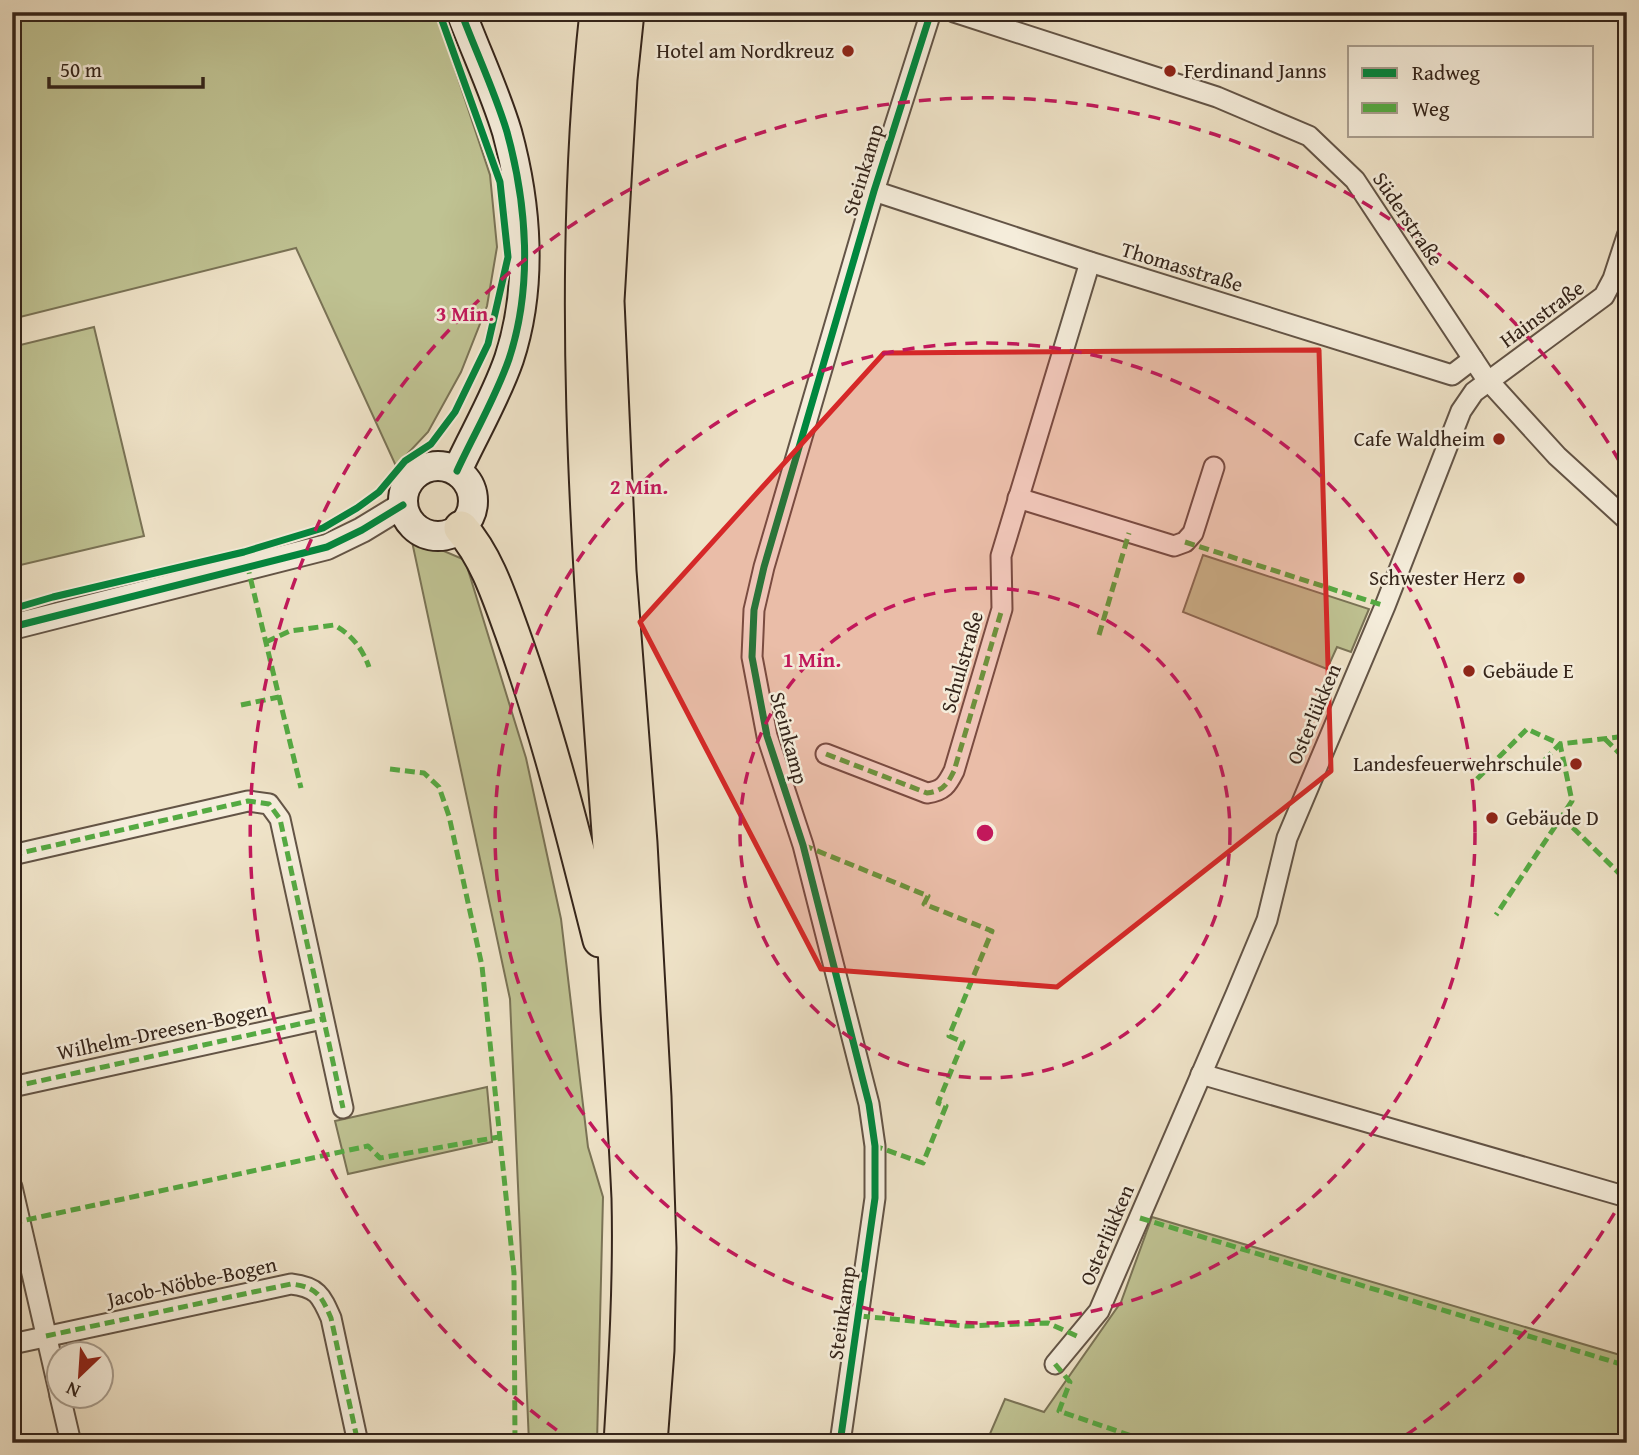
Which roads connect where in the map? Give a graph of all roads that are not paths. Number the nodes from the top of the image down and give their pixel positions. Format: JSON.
{"nodes":[{"id":1,"x":461,"y":12,"type":"edge"},
{"id":2,"x":597,"y":12,"type":"edge"},
{"id":3,"x":627,"y":12,"type":"edge"},
{"id":4,"x":930,"y":12,"type":"edge"},
{"id":5,"x":954,"y":12,"type":"edge"},
{"id":6,"x":874,"y":191,"type":"junction"},
{"id":7,"x":1627,"y":236,"type":"edge"},
{"id":8,"x":1090,"y":262,"type":"junction"},
{"id":9,"x":1473,"y":359,"type":"junction"},
{"id":10,"x":1488,"y":381,"type":"junction"},
{"id":11,"x":1214,"y":467,"type":"dead end"},
{"id":12,"x":457,"y":471,"type":"junction"},
{"id":13,"x":1018,"y":498,"type":"junction"},
{"id":14,"x":403,"y":505,"type":"junction"},
{"id":15,"x":1627,"y":520,"type":"edge"},
{"id":16,"x":461,"y":528,"type":"junction"},
{"id":17,"x":12,"y":627,"type":"edge"},
{"id":18,"x":826,"y":754,"type":"dead end"},
{"id":19,"x":12,"y":855,"type":"edge"},
{"id":20,"x":618,"y":1006,"type":"junction"},
{"id":21,"x":322,"y":1019,"type":"junction"},
{"id":22,"x":1201,"y":1074,"type":"junction"},
{"id":23,"x":12,"y":1087,"type":"edge"},
{"id":24,"x":342,"y":1108,"type":"dead end"},
{"id":25,"x":12,"y":1187,"type":"edge"},
{"id":26,"x":1627,"y":1198,"type":"edge"},
{"id":27,"x":46,"y":1336,"type":"junction"},
{"id":28,"x":47,"y":1340,"type":"edge"},
{"id":29,"x":12,"y":1344,"type":"edge"},
{"id":30,"x":1055,"y":1364,"type":"dead end"},
{"id":31,"x":63,"y":1410,"type":"edge"},
{"id":32,"x":71,"y":1443,"type":"edge"},
{"id":33,"x":358,"y":1443,"type":"edge"},
{"id":34,"x":621,"y":1443,"type":"edge"},
{"id":35,"x":650,"y":1443,"type":"edge"},
{"id":36,"x":840,"y":1443,"type":"edge"}],
"edges":[{"from":1,"to":12,"type":"main road"},
{"from":2,"to":20,"type":"highway"},
{"from":3,"to":35,"type":"highway"},
{"from":4,"to":6,"type":"street","name":"Steinkamp"},
{"from":5,"to":9,"type":"street","name":"Süderstraße"},
{"from":6,"to":8,"type":"street","name":"Thomasstraße"},
{"from":6,"to":36,"type":"street","name":"Steinkamp"},
{"from":7,"to":10,"type":"street","name":"Hainstraße"},
{"from":8,"to":9,"type":"street","name":"Thomasstraße"},
{"from":8,"to":13,"type":"street","name":"Schulstraße"},
{"from":9,"to":10,"type":"street","name":"Süderstraße"},
{"from":10,"to":15,"type":"street","name":"Süderstraße"},
{"from":10,"to":22,"type":"street","name":"Osterlükken"},
{"from":11,"to":13,"type":"street"},
{"from":12,"to":14,"type":"main road"},
{"from":12,"to":16,"type":"main road"},
{"from":13,"to":18,"type":"street","name":"Schulstraße"},
{"from":14,"to":16,"type":"main road"},
{"from":14,"to":17,"type":"street"},
{"from":16,"to":20,"type":"highway"},
{"from":19,"to":21,"type":"street"},
{"from":20,"to":34,"type":"highway"},
{"from":21,"to":23,"type":"street","name":"Wilhelm-Dreesen-Bogen"},
{"from":21,"to":24,"type":"street"},
{"from":22,"to":26,"type":"street"},
{"from":22,"to":30,"type":"street","name":"Osterlükken"},
{"from":25,"to":27,"type":"street"},
{"from":27,"to":28,"type":"street"},
{"from":27,"to":29,"type":"street","name":"Jacob-Nöbbe-Bogen"},
{"from":27,"to":33,"type":"street","name":"Jacob-Nöbbe-Bogen"},
{"from":31,"to":32,"type":"street"}]}
